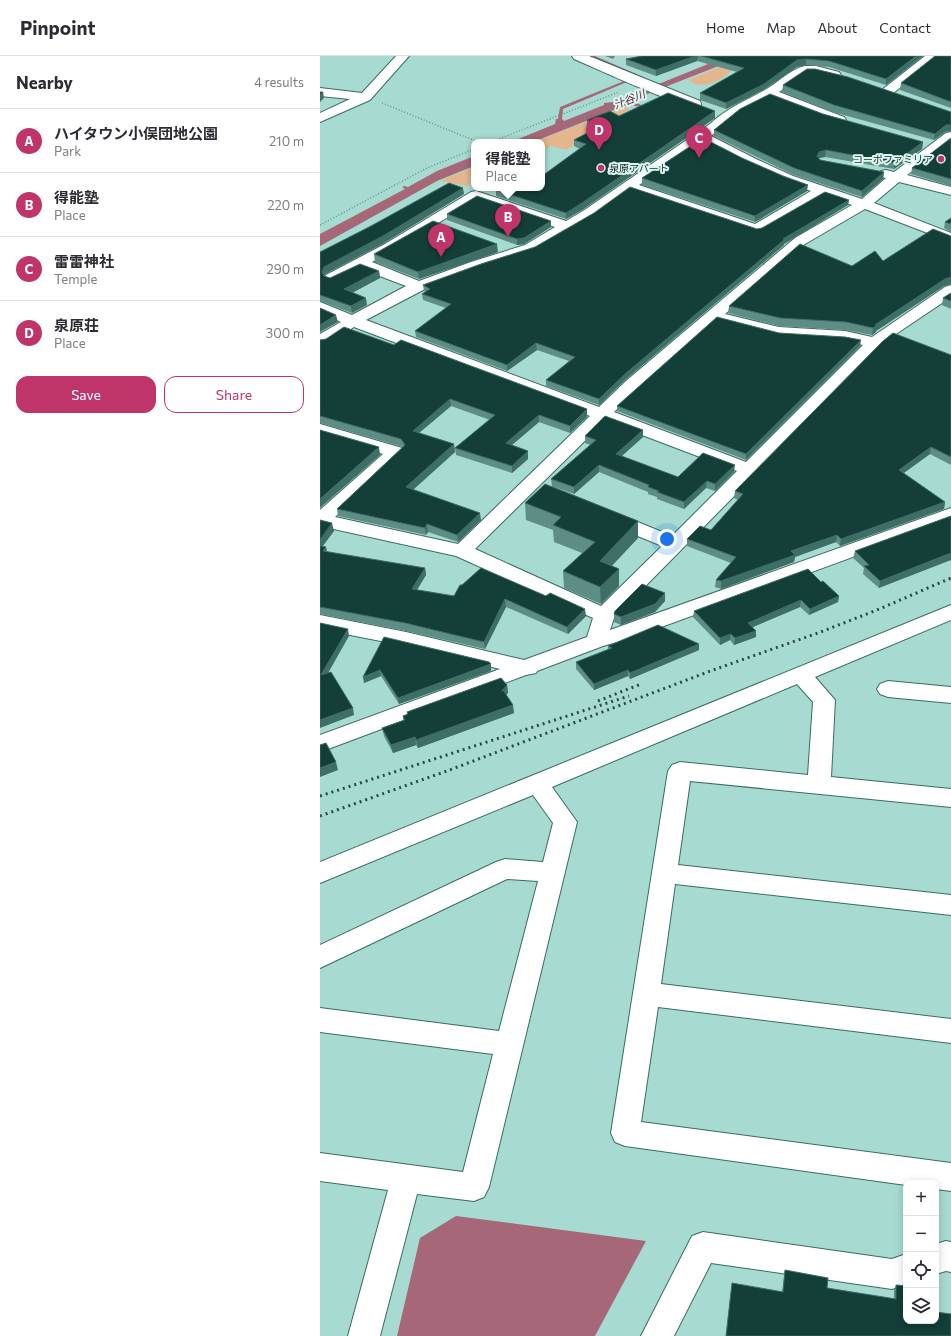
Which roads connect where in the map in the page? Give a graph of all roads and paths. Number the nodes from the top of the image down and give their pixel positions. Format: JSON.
{"nodes":[{"id":1,"x":403,"y":56,"type":"edge"},
{"id":2,"x":578,"y":56,"type":"edge"},
{"id":3,"x":933,"y":56,"type":"edge"},
{"id":4,"x":847,"y":79,"type":"edge"},
{"id":5,"x":645,"y":83,"type":"junction"},
{"id":6,"x":874,"y":87,"type":"edge"},
{"id":7,"x":320,"y":92,"type":"edge"},
{"id":8,"x":887,"y":92,"type":"junction"},
{"id":9,"x":769,"y":93,"type":"junction"},
{"id":10,"x":901,"y":96,"type":"edge"},
{"id":11,"x":365,"y":97,"type":"junction"},
{"id":12,"x":726,"y":115,"type":"junction"},
{"id":13,"x":320,"y":118,"type":"edge"},
{"id":14,"x":851,"y":123,"type":"edge"},
{"id":15,"x":702,"y":136,"type":"junction"},
{"id":16,"x":951,"y":136,"type":"edge"},
{"id":17,"x":471,"y":139,"type":"edge"},
{"id":18,"x":498,"y":139,"type":"edge"},
{"id":19,"x":919,"y":143,"type":"edge"},
{"id":20,"x":934,"y":147,"type":"junction"},
{"id":21,"x":471,"y":150,"type":"edge"},
{"id":22,"x":875,"y":172,"type":"edge"},
{"id":23,"x":897,"y":176,"type":"junction"},
{"id":24,"x":628,"y":186,"type":"junction"},
{"id":25,"x":824,"y":190,"type":"junction"},
{"id":26,"x":951,"y":192,"type":"edge"},
{"id":27,"x":864,"y":204,"type":"junction"},
{"id":28,"x":320,"y":225,"type":"edge"},
{"id":29,"x":566,"y":226,"type":"junction"},
{"id":30,"x":951,"y":238,"type":"edge"},
{"id":31,"x":495,"y":245,"type":"edge"},
{"id":32,"x":516,"y":252,"type":"junction"},
{"id":33,"x":360,"y":263,"type":"junction"},
{"id":34,"x":332,"y":278,"type":"edge"},
{"id":35,"x":420,"y":286,"type":"junction"},
{"id":36,"x":951,"y":290,"type":"edge"},
{"id":37,"x":320,"y":307,"type":"edge"},
{"id":38,"x":714,"y":316,"type":"junction"},
{"id":39,"x":353,"y":321,"type":"junction"},
{"id":40,"x":890,"y":330,"type":"junction"},
{"id":41,"x":910,"y":340,"type":"edge"},
{"id":42,"x":320,"y":342,"type":"edge"},
{"id":43,"x":875,"y":343,"type":"junction"},
{"id":44,"x":602,"y":415,"type":"junction"},
{"id":45,"x":320,"y":429,"type":"edge"},
{"id":46,"x":750,"y":469,"type":"junction"},
{"id":47,"x":529,"y":485,"type":"junction"},
{"id":48,"x":551,"y":494,"type":"edge"},
{"id":49,"x":595,"y":511,"type":"edge"},
{"id":50,"x":951,"y":514,"type":"edge"},
{"id":51,"x":320,"y":520,"type":"edge"},
{"id":52,"x":675,"y":544,"type":"junction"},
{"id":53,"x":462,"y":551,"type":"junction"},
{"id":54,"x":604,"y":615,"type":"junction"},
{"id":55,"x":947,"y":619,"type":"edge"},
{"id":56,"x":320,"y":622,"type":"edge"},
{"id":57,"x":596,"y":641,"type":"junction"},
{"id":58,"x":528,"y":668,"type":"junction"},
{"id":59,"x":800,"y":674,"type":"junction"},
{"id":60,"x":888,"y":689,"type":"dead end"},
{"id":61,"x":951,"y":695,"type":"edge"},
{"id":62,"x":320,"y":744,"type":"edge"},
{"id":63,"x":537,"y":783,"type":"junction"},
{"id":64,"x":819,"y":785,"type":"junction"},
{"id":65,"x":951,"y":798,"type":"edge"},
{"id":66,"x":552,"y":872,"type":"junction"},
{"id":67,"x":320,"y":873,"type":"edge"},
{"id":68,"x":665,"y":873,"type":"junction"},
{"id":69,"x":951,"y":905,"type":"edge"},
{"id":70,"x":320,"y":957,"type":"edge"},
{"id":71,"x":646,"y":994,"type":"junction"},
{"id":72,"x":320,"y":1020,"type":"edge"},
{"id":73,"x":951,"y":1031,"type":"edge"},
{"id":74,"x":510,"y":1044,"type":"junction"},
{"id":75,"x":320,"y":1167,"type":"edge"},
{"id":76,"x":951,"y":1177,"type":"edge"},
{"id":77,"x":406,"y":1179,"type":"junction"},
{"id":78,"x":951,"y":1257,"type":"edge"},
{"id":79,"x":939,"y":1259,"type":"edge"},
{"id":80,"x":903,"y":1270,"type":"edge"},
{"id":81,"x":364,"y":1336,"type":"edge"},
{"id":82,"x":657,"y":1336,"type":"edge"}],
"edges":[{"from":1,"to":11,"type":"street"},
{"from":2,"to":5,"type":"street"},
{"from":3,"to":8,"type":"street"},
{"from":4,"to":9,"type":"street"},
{"from":5,"to":12,"type":"street"},
{"from":5,"to":18,"type":"path"},
{"from":6,"to":8,"type":"street"},
{"from":7,"to":11,"type":"street"},
{"from":8,"to":10,"type":"street"},
{"from":9,"to":12,"type":"street"},
{"from":9,"to":14,"type":"street"},
{"from":11,"to":13,"type":"street"},
{"from":11,"to":17,"type":"path"},
{"from":12,"to":15,"type":"street"},
{"from":15,"to":24,"type":"street"},
{"from":15,"to":25,"type":"street"},
{"from":16,"to":20,"type":"street"},
{"from":19,"to":20,"type":"street"},
{"from":20,"to":23,"type":"street"},
{"from":21,"to":28,"type":"path"},
{"from":22,"to":23,"type":"street"},
{"from":23,"to":26,"type":"street"},
{"from":23,"to":27,"type":"street"},
{"from":24,"to":25,"type":"street"},
{"from":24,"to":29,"type":"street"},
{"from":25,"to":27,"type":"street"},
{"from":27,"to":30,"type":"street"},
{"from":27,"to":38,"type":"street"},
{"from":29,"to":32,"type":"street"},
{"from":29,"to":33,"type":"street"},
{"from":31,"to":32,"type":"street"},
{"from":32,"to":35,"type":"street"},
{"from":33,"to":34,"type":"street"},
{"from":33,"to":35,"type":"street"},
{"from":35,"to":39,"type":"street"},
{"from":36,"to":40,"type":"street"},
{"from":37,"to":39,"type":"street"},
{"from":38,"to":43,"type":"street"},
{"from":38,"to":44,"type":"street"},
{"from":39,"to":42,"type":"street"},
{"from":39,"to":44,"type":"street"},
{"from":40,"to":41,"type":"street"},
{"from":40,"to":43,"type":"street"},
{"from":43,"to":46,"type":"street"},
{"from":44,"to":46,"type":"street"},
{"from":44,"to":47,"type":"street"},
{"from":45,"to":51,"type":"street"},
{"from":46,"to":52,"type":"street"},
{"from":47,"to":48,"type":"street"},
{"from":47,"to":53,"type":"street"},
{"from":49,"to":52,"type":"street"},
{"from":50,"to":57,"type":"street"},
{"from":51,"to":53,"type":"street"},
{"from":52,"to":54,"type":"street"},
{"from":53,"to":54,"type":"street"},
{"from":54,"to":57,"type":"street"},
{"from":55,"to":59,"type":"street"},
{"from":56,"to":58,"type":"street"},
{"from":57,"to":58,"type":"street"},
{"from":58,"to":62,"type":"street"},
{"from":59,"to":63,"type":"street"},
{"from":59,"to":64,"type":"street"},
{"from":60,"to":61,"type":"street"},
{"from":63,"to":66,"type":"street"},
{"from":63,"to":67,"type":"street"},
{"from":64,"to":65,"type":"street"},
{"from":64,"to":68,"type":"street"},
{"from":66,"to":70,"type":"street"},
{"from":66,"to":74,"type":"street"},
{"from":68,"to":69,"type":"street"},
{"from":68,"to":71,"type":"street"},
{"from":71,"to":73,"type":"street"},
{"from":71,"to":76,"type":"street"},
{"from":72,"to":74,"type":"street"},
{"from":74,"to":77,"type":"street"},
{"from":75,"to":77,"type":"street"},
{"from":77,"to":81,"type":"street"},
{"from":78,"to":79,"type":"street"},
{"from":80,"to":82,"type":"street"}]}
